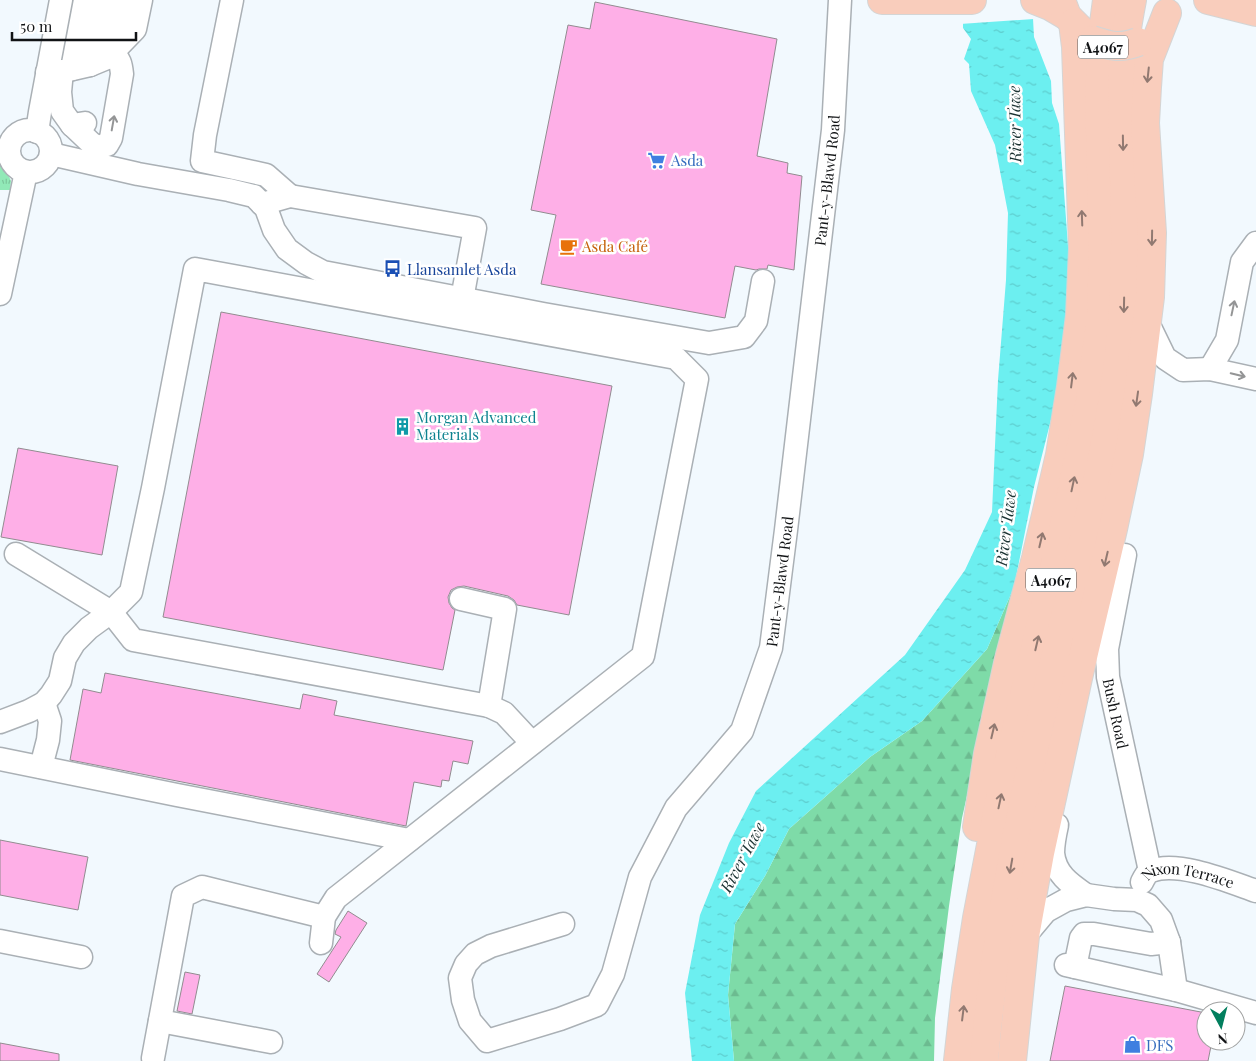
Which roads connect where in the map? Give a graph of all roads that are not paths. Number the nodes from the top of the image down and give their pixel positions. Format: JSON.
{"nodes":[{"id":1,"x":61,"y":0,"type":"edge"},
{"id":2,"x":85,"y":0,"type":"edge"},
{"id":3,"x":104,"y":0,"type":"edge"},
{"id":4,"x":122,"y":0,"type":"edge"},
{"id":5,"x":141,"y":0,"type":"edge"},
{"id":6,"x":232,"y":0,"type":"edge"},
{"id":7,"x":840,"y":0,"type":"edge"},
{"id":8,"x":882,"y":0,"type":"edge"},
{"id":9,"x":955,"y":0,"type":"edge"},
{"id":10,"x":972,"y":0,"type":"edge"},
{"id":11,"x":1035,"y":0,"type":"edge"},
{"id":12,"x":1107,"y":0,"type":"edge"},
{"id":13,"x":1132,"y":0,"type":"edge"},
{"id":14,"x":1208,"y":0,"type":"edge"},
{"id":15,"x":1170,"y":6,"type":"edge"},
{"id":16,"x":1256,"y":12,"type":"edge"},
{"id":17,"x":1073,"y":20,"type":"edge"},
{"id":18,"x":112,"y":53,"type":"junction"},
{"id":19,"x":74,"y":69,"type":"junction"},
{"id":20,"x":37,"y":132,"type":"junction"},
{"id":21,"x":5,"y":145,"type":"edge"},
{"id":22,"x":51,"y":154,"type":"junction"},
{"id":23,"x":26,"y":172,"type":"junction"},
{"id":24,"x":290,"y":196,"type":"junction"},
{"id":25,"x":262,"y":204,"type":"junction"},
{"id":26,"x":1256,"y":243,"type":"edge"},
{"id":27,"x":1256,"y":260,"type":"edge"},
{"id":28,"x":763,"y":281,"type":"dead end"},
{"id":29,"x":1239,"y":281,"type":"junction"},
{"id":30,"x":1,"y":286,"type":"edge"},
{"id":31,"x":462,"y":299,"type":"junction"},
{"id":32,"x":1148,"y":321,"type":"junction"},
{"id":33,"x":1210,"y":369,"type":"junction"},
{"id":34,"x":1256,"y":380,"type":"edge"},
{"id":35,"x":16,"y":554,"type":"dead end"},
{"id":36,"x":1125,"y":555,"type":"dead end"},
{"id":37,"x":461,"y":599,"type":"dead end"},
{"id":38,"x":111,"y":612,"type":"junction"},
{"id":39,"x":44,"y":703,"type":"junction"},
{"id":40,"x":489,"y":706,"type":"junction"},
{"id":41,"x":1070,"y":719,"type":"junction"},
{"id":42,"x":0,"y":722,"type":"edge"},
{"id":43,"x":532,"y":743,"type":"junction"},
{"id":44,"x":0,"y":758,"type":"edge"},
{"id":45,"x":41,"y":767,"type":"junction"},
{"id":46,"x":409,"y":840,"type":"junction"},
{"id":47,"x":1150,"y":871,"type":"junction"},
{"id":48,"x":1256,"y":891,"type":"edge"},
{"id":49,"x":1086,"y":895,"type":"junction"},
{"id":50,"x":1137,"y":900,"type":"junction"},
{"id":51,"x":324,"y":916,"type":"junction"},
{"id":52,"x":977,"y":918,"type":"junction"},
{"id":53,"x":563,"y":924,"type":"dead end"},
{"id":54,"x":1025,"y":936,"type":"junction"},
{"id":55,"x":0,"y":941,"type":"edge"},
{"id":56,"x":1169,"y":942,"type":"junction"},
{"id":57,"x":321,"y":943,"type":"dead end"},
{"id":58,"x":81,"y":957,"type":"dead end"},
{"id":59,"x":1176,"y":990,"type":"junction"},
{"id":60,"x":1256,"y":1013,"type":"edge"},
{"id":61,"x":160,"y":1021,"type":"junction"},
{"id":62,"x":271,"y":1042,"type":"dead end"},
{"id":63,"x":152,"y":1058,"type":"dead end"},
{"id":64,"x":958,"y":1061,"type":"edge"},
{"id":65,"x":986,"y":1061,"type":"edge"},
{"id":66,"x":1012,"y":1061,"type":"edge"}],
"edges":[{"from":1,"to":19,"type":"street"},
{"from":2,"to":19,"type":"street"},
{"from":3,"to":19,"type":"street"},
{"from":4,"to":18,"type":"street"},
{"from":5,"to":18,"type":"street"},
{"from":6,"to":24,"type":"street"},
{"from":7,"to":53,"type":"street","name":"Pant-y-Blawd Road"},
{"from":8,"to":9,"type":"main road"},
{"from":9,"to":10,"type":"main road"},
{"from":11,"to":17,"type":"main road"},
{"from":52,"to":12,"type":"main road","number":"A4067","one_way":true},
{"from":13,"to":65,"type":"main road","number":"A4067","one_way":true},
{"from":14,"to":16,"type":"main road"},
{"from":15,"to":17,"type":"main road","bridge":true},
{"from":15,"to":32,"type":"main road","one_way":true},
{"from":52,"to":17,"type":"main road","one_way":true},
{"from":18,"to":19,"type":"street"},
{"from":19,"to":18,"type":"street","one_way":true},
{"from":19,"to":20,"type":"street"},
{"from":20,"to":21,"type":"street"},
{"from":20,"to":22,"type":"street"},
{"from":21,"to":23,"type":"street"},
{"from":22,"to":23,"type":"street"},
{"from":22,"to":25,"type":"street"},
{"from":23,"to":30,"type":"street"},
{"from":24,"to":25,"type":"street"},
{"from":24,"to":31,"type":"street"},
{"from":25,"to":31,"type":"street"},
{"from":26,"to":29,"type":"street"},
{"from":27,"to":29,"type":"street"},
{"from":28,"to":31,"type":"street"},
{"from":33,"to":29,"type":"street","one_way":true},
{"from":32,"to":33,"type":"street"},
{"from":32,"to":41,"type":"main road","one_way":true},
{"from":33,"to":34,"type":"street","one_way":true},
{"from":35,"to":38,"type":"street"},
{"from":36,"to":47,"type":"street","name":"Bush Road"},
{"from":37,"to":40,"type":"street"},
{"from":38,"to":39,"type":"street"},
{"from":38,"to":40,"type":"street"},
{"from":38,"to":43,"type":"street"},
{"from":39,"to":42,"type":"street"},
{"from":39,"to":45,"type":"street"},
{"from":40,"to":43,"type":"street"},
{"from":41,"to":49,"type":"street"},
{"from":41,"to":54,"type":"main road"},
{"from":43,"to":46,"type":"street"},
{"from":44,"to":45,"type":"street"},
{"from":45,"to":46,"type":"street"},
{"from":46,"to":51,"type":"street"},
{"from":47,"to":48,"type":"street","name":"Nixon Terrace"},
{"from":47,"to":50,"type":"street","name":"Nixon Terrace"},
{"from":49,"to":50,"type":"street"},
{"from":49,"to":54,"type":"street"},
{"from":50,"to":56,"type":"street"},
{"from":51,"to":57,"type":"street"},
{"from":51,"to":61,"type":"street"},
{"from":64,"to":52,"type":"main road","number":"A4067","one_way":true},
{"from":54,"to":66,"type":"main road"},
{"from":55,"to":58,"type":"street"},
{"from":56,"to":59,"type":"street"},
{"from":56,"to":59,"type":"street"},
{"from":59,"to":60,"type":"street"},
{"from":61,"to":62,"type":"street"},
{"from":61,"to":63,"type":"street"}]}
